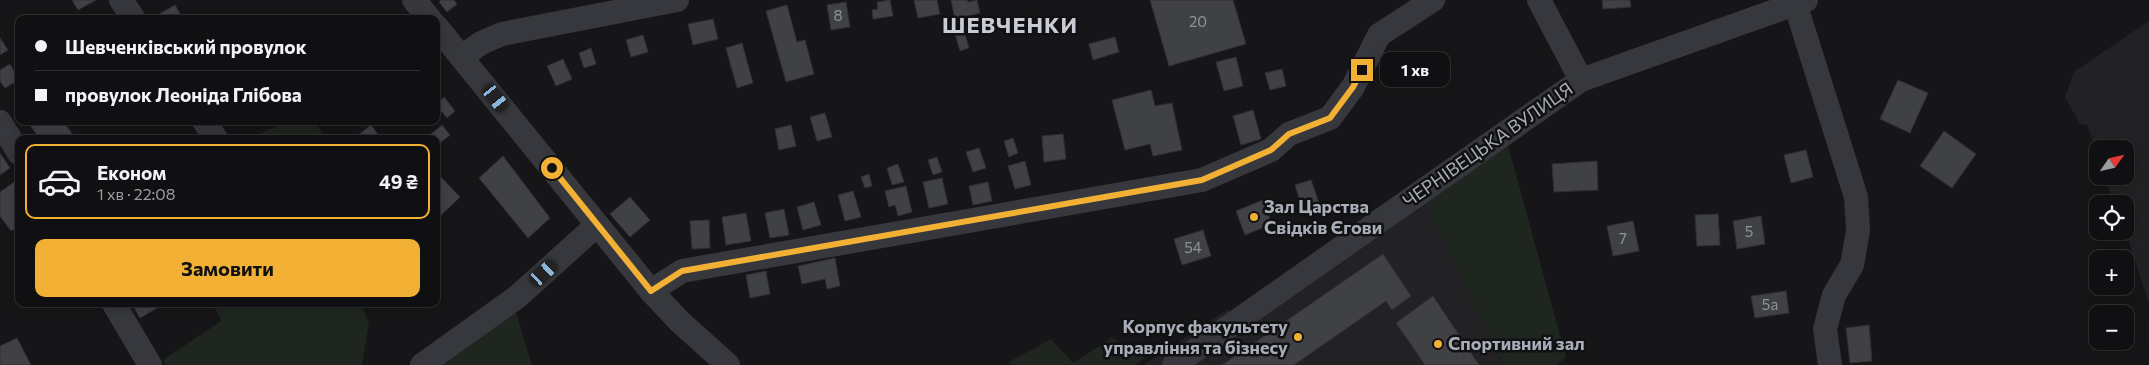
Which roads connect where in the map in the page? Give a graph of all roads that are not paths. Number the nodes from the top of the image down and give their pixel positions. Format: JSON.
{"nodes":[{"id":1,"x":121,"y":0,"type":"edge"},
{"id":2,"x":414,"y":0,"type":"edge"},
{"id":3,"x":1433,"y":0,"type":"edge"},
{"id":4,"x":1539,"y":0,"type":"edge"},
{"id":5,"x":670,"y":1,"type":"edge"},
{"id":6,"x":1799,"y":2,"type":"edge"},
{"id":7,"x":131,"y":15,"type":"edge"},
{"id":8,"x":427,"y":15,"type":"edge"},
{"id":9,"x":440,"y":30,"type":"edge"},
{"id":10,"x":463,"y":56,"type":"junction"},
{"id":11,"x":1581,"y":80,"type":"junction"},
{"id":12,"x":0,"y":122,"type":"edge"},
{"id":13,"x":15,"y":146,"type":"edge"},
{"id":14,"x":597,"y":225,"type":"junction"},
{"id":15,"x":651,"y":291,"type":"junction"},
{"id":16,"x":116,"y":307,"type":"edge"},
{"id":17,"x":150,"y":365,"type":"edge"},
{"id":18,"x":422,"y":365,"type":"edge"},
{"id":19,"x":728,"y":365,"type":"edge"},
{"id":20,"x":1174,"y":365,"type":"edge"},
{"id":21,"x":1830,"y":365,"type":"edge"}],
"edges":[{"from":1,"to":7,"type":"street"},
{"from":2,"to":8,"type":"street"},
{"from":3,"to":15,"type":"street"},
{"from":4,"to":11,"type":"street","name":"ЧЕРНІВЕЦЬКА ВУЛИЦЯ"},
{"from":5,"to":10,"type":"street"},
{"from":6,"to":11,"type":"street"},
{"from":6,"to":21,"type":"street"},
{"from":9,"to":10,"type":"street"},
{"from":10,"to":14,"type":"street"},
{"from":11,"to":20,"type":"street","name":"ЧЕРНІВЕЦЬКА ВУЛИЦЯ"},
{"from":12,"to":13,"type":"street"},
{"from":14,"to":15,"type":"street"},
{"from":14,"to":18,"type":"street"},
{"from":15,"to":19,"type":"street"},
{"from":16,"to":17,"type":"street"}]}
